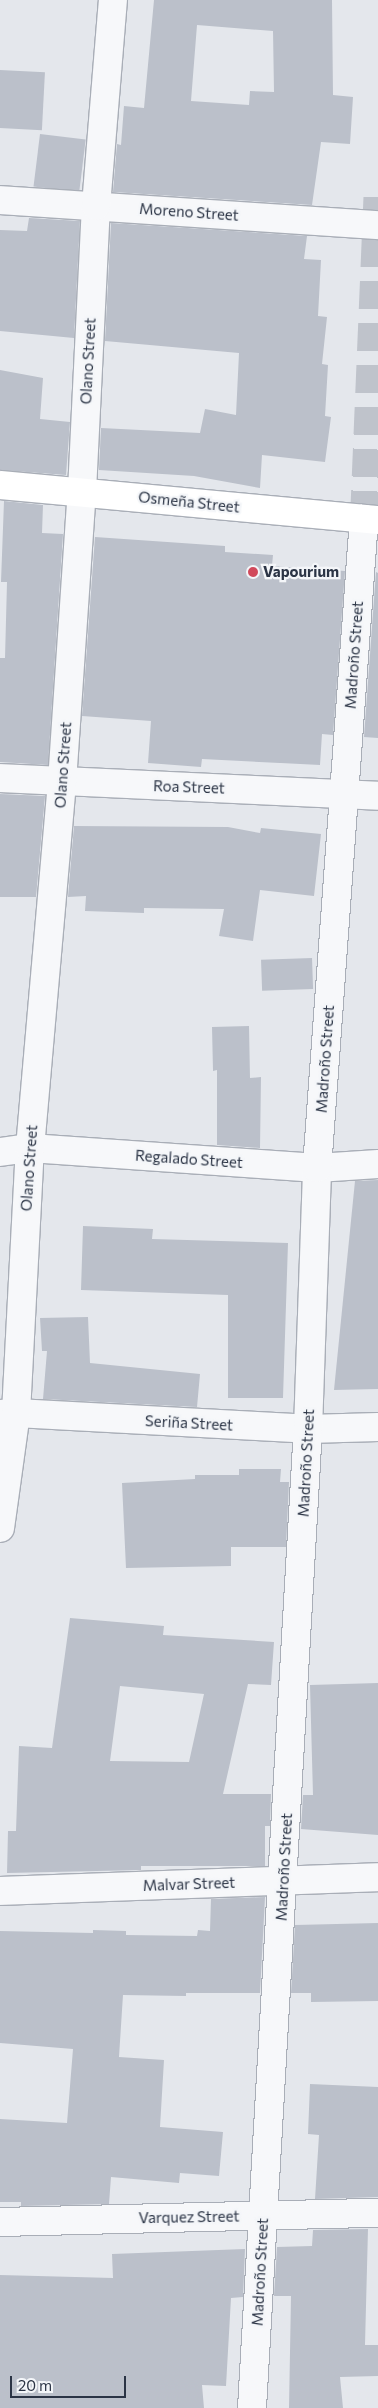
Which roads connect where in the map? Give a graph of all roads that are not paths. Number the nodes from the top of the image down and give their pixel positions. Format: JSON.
{"nodes":[{"id":1,"x":113,"y":0,"type":"edge"},
{"id":2,"x":0,"y":200,"type":"edge"},
{"id":3,"x":96,"y":206,"type":"junction"},
{"id":4,"x":378,"y":225,"type":"edge"},
{"id":5,"x":0,"y":485,"type":"edge"},
{"id":6,"x":82,"y":491,"type":"junction"},
{"id":7,"x":371,"y":519,"type":"edge"},
{"id":8,"x":0,"y":778,"type":"edge"},
{"id":9,"x":62,"y":782,"type":"junction"},
{"id":10,"x":344,"y":794,"type":"junction"},
{"id":11,"x":378,"y":796,"type":"edge"},
{"id":12,"x":30,"y":1148,"type":"junction"},
{"id":13,"x":0,"y":1152,"type":"edge"},
{"id":14,"x":378,"y":1164,"type":"edge"},
{"id":15,"x":317,"y":1168,"type":"junction"},
{"id":16,"x":8,"y":1413,"type":"edge"},
{"id":17,"x":378,"y":1427,"type":"edge"},
{"id":18,"x":308,"y":1429,"type":"junction"},
{"id":19,"x":0,"y":1528,"type":"edge"},
{"id":20,"x":378,"y":1877,"type":"edge"},
{"id":21,"x":283,"y":1881,"type":"junction"},
{"id":22,"x":0,"y":1891,"type":"edge"},
{"id":23,"x":378,"y":2213,"type":"edge"},
{"id":24,"x":263,"y":2216,"type":"junction"},
{"id":25,"x":0,"y":2222,"type":"edge"},
{"id":26,"x":252,"y":2408,"type":"edge"}],
"edges":[{"from":1,"to":3,"type":"street","name":"Olano Street"},
{"from":2,"to":3,"type":"street","name":"Moreno Street"},
{"from":3,"to":4,"type":"street","name":"Moreno Street"},
{"from":3,"to":6,"type":"street","name":"Olano Street"},
{"from":5,"to":6,"type":"main road","name":"Osmeña Street"},
{"from":6,"to":7,"type":"main road","name":"Osmeña Street"},
{"from":6,"to":9,"type":"street","name":"Olano Street"},
{"from":7,"to":10,"type":"street","name":"Madroño Street"},
{"from":8,"to":9,"type":"street","name":"Roa Street"},
{"from":9,"to":10,"type":"street","name":"Roa Street"},
{"from":9,"to":12,"type":"street","name":"Olano Street"},
{"from":10,"to":11,"type":"street","name":"Roa Street"},
{"from":10,"to":15,"type":"street","name":"Madroño Street"},
{"from":12,"to":13,"type":"street","name":"Regalado Street"},
{"from":12,"to":15,"type":"street","name":"Regalado Street"},
{"from":12,"to":16,"type":"street","name":"Olano Street"},
{"from":14,"to":15,"type":"street","name":"Regalado Street"},
{"from":15,"to":18,"type":"street","name":"Madroño Street"},
{"from":16,"to":18,"type":"street","name":"Seriña Street"},
{"from":16,"to":19,"type":"street","name":"Olano Street"},
{"from":17,"to":18,"type":"street","name":"Seriña Street"},
{"from":18,"to":21,"type":"street","name":"Madroño Street"},
{"from":20,"to":21,"type":"street","name":"Malvar Street"},
{"from":21,"to":22,"type":"street","name":"Malvar Street"},
{"from":21,"to":24,"type":"street","name":"Madroño Street"},
{"from":23,"to":24,"type":"street","name":"Varquez Street"},
{"from":24,"to":25,"type":"street","name":"Varquez Street"},
{"from":24,"to":26,"type":"street","name":"Madroño Street"}]}
